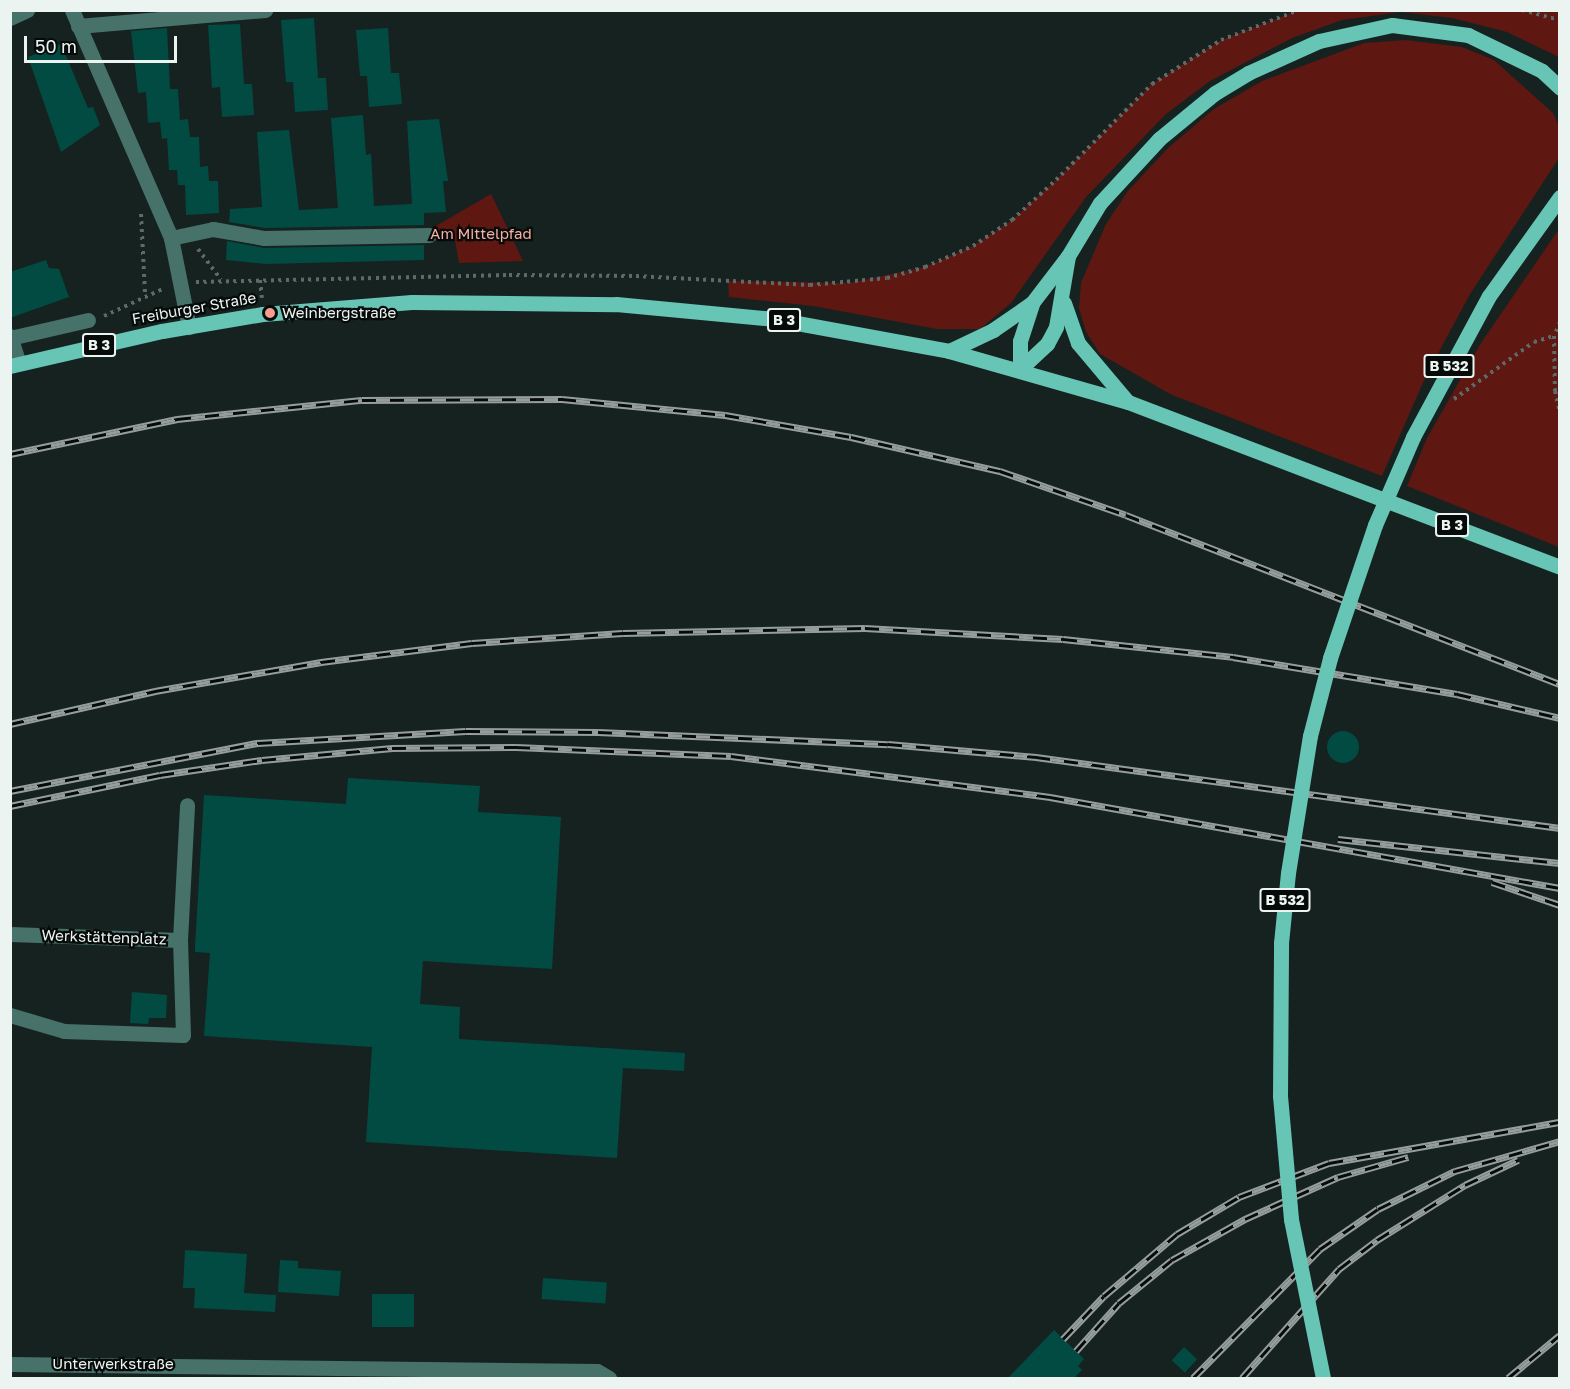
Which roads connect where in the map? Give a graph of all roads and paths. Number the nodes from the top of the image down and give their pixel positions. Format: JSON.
{"nodes":[{"id":1,"x":27,"y":10,"type":"edge"},
{"id":2,"x":72,"y":10,"type":"edge"},
{"id":3,"x":265,"y":10,"type":"edge"},
{"id":4,"x":1299,"y":10,"type":"edge"},
{"id":5,"x":1522,"y":10,"type":"edge"},
{"id":6,"x":10,"y":18,"type":"edge"},
{"id":7,"x":1560,"y":20,"type":"edge"},
{"id":8,"x":78,"y":26,"type":"junction"},
{"id":9,"x":1542,"y":71,"type":"junction"},
{"id":10,"x":1560,"y":74,"type":"edge"},
{"id":11,"x":1560,"y":88,"type":"edge"},
{"id":12,"x":1560,"y":197,"type":"edge"},
{"id":13,"x":140,"y":204,"type":"dead end"},
{"id":14,"x":186,"y":235,"type":"junction"},
{"id":15,"x":429,"y":235,"type":"dead end"},
{"id":16,"x":171,"y":238,"type":"junction"},
{"id":17,"x":1068,"y":256,"type":"junction"},
{"id":18,"x":222,"y":279,"type":"junction"},
{"id":19,"x":181,"y":284,"type":"junction"},
{"id":20,"x":145,"y":294,"type":"junction"},
{"id":21,"x":1063,"y":300,"type":"junction"},
{"id":22,"x":1032,"y":303,"type":"junction"},
{"id":23,"x":88,"y":320,"type":"joint"},
{"id":24,"x":1560,"y":322,"type":"edge"},
{"id":25,"x":189,"y":327,"type":"junction"},
{"id":26,"x":1554,"y":336,"type":"junction"},
{"id":27,"x":11,"y":338,"type":"edge"},
{"id":28,"x":949,"y":351,"type":"junction"},
{"id":29,"x":15,"y":364,"type":"edge"},
{"id":30,"x":1020,"y":369,"type":"junction"},
{"id":31,"x":1128,"y":402,"type":"junction"},
{"id":32,"x":1428,"y":407,"type":"junction"},
{"id":33,"x":1560,"y":412,"type":"edge"},
{"id":34,"x":1560,"y":567,"type":"edge"},
{"id":35,"x":187,"y":805,"type":"dead end"},
{"id":36,"x":10,"y":934,"type":"edge"},
{"id":37,"x":180,"y":940,"type":"junction"},
{"id":38,"x":10,"y":1015,"type":"edge"},
{"id":39,"x":10,"y":1364,"type":"edge"},
{"id":40,"x":119,"y":1371,"type":"edge"},
{"id":41,"x":375,"y":1373,"type":"edge"},
{"id":42,"x":527,"y":1374,"type":"edge"},
{"id":43,"x":609,"y":1378,"type":"edge"},
{"id":44,"x":1323,"y":1378,"type":"edge"}],
"edges":[{"from":1,"to":6,"type":"street"},
{"from":2,"to":8,"type":"street"},
{"from":3,"to":8,"type":"street"},
{"from":4,"to":18,"type":"path"},
{"from":5,"to":7,"type":"path"},
{"from":8,"to":16,"type":"street"},
{"from":9,"to":10,"type":"street"},
{"from":9,"to":11,"type":"main road"},
{"from":9,"to":17,"type":"main road"},
{"from":12,"to":32,"type":"main road","number":"B 532"},
{"from":13,"to":20,"type":"path"},
{"from":14,"to":15,"type":"street"},
{"from":14,"to":16,"type":"street"},
{"from":14,"to":18,"type":"path"},
{"from":16,"to":19,"type":"street"},
{"from":17,"to":21,"type":"main road"},
{"from":17,"to":22,"type":"main road"},
{"from":18,"to":19,"type":"path"},
{"from":19,"to":20,"type":"path"},
{"from":19,"to":25,"type":"street"},
{"from":20,"to":23,"type":"path"},
{"from":21,"to":30,"type":"main road"},
{"from":21,"to":31,"type":"main road"},
{"from":22,"to":28,"type":"main road"},
{"from":22,"to":30,"type":"main road"},
{"from":23,"to":27,"type":"street"},
{"from":24,"to":26,"type":"path"},
{"from":25,"to":28,"type":"main road","name":"Freiburger Straße","number":"B 3"},
{"from":25,"to":29,"type":"main road","name":"Freiburger Straße","number":"B 3"},
{"from":26,"to":32,"type":"path"},
{"from":26,"to":33,"type":"path"},
{"from":27,"to":29,"type":"street"},
{"from":28,"to":30,"type":"main road","number":"B 3"},
{"from":30,"to":31,"type":"main road","number":"B 3"},
{"from":31,"to":34,"type":"main road","number":"B 3"},
{"from":32,"to":44,"type":"main road","number":"B 532","bridge":true},
{"from":35,"to":37,"type":"street"},
{"from":36,"to":37,"type":"street","name":"Werkstättenplatz"},
{"from":37,"to":38,"type":"street","name":"Werkstättenplatz"},
{"from":39,"to":40,"type":"street","name":"Unterwerkstraße"},
{"from":40,"to":41,"type":"street","name":"Unterwerkstraße"},
{"from":41,"to":42,"type":"street","name":"Unterwerkstraße"},
{"from":42,"to":43,"type":"street","name":"Unterwerkstraße"}]}
